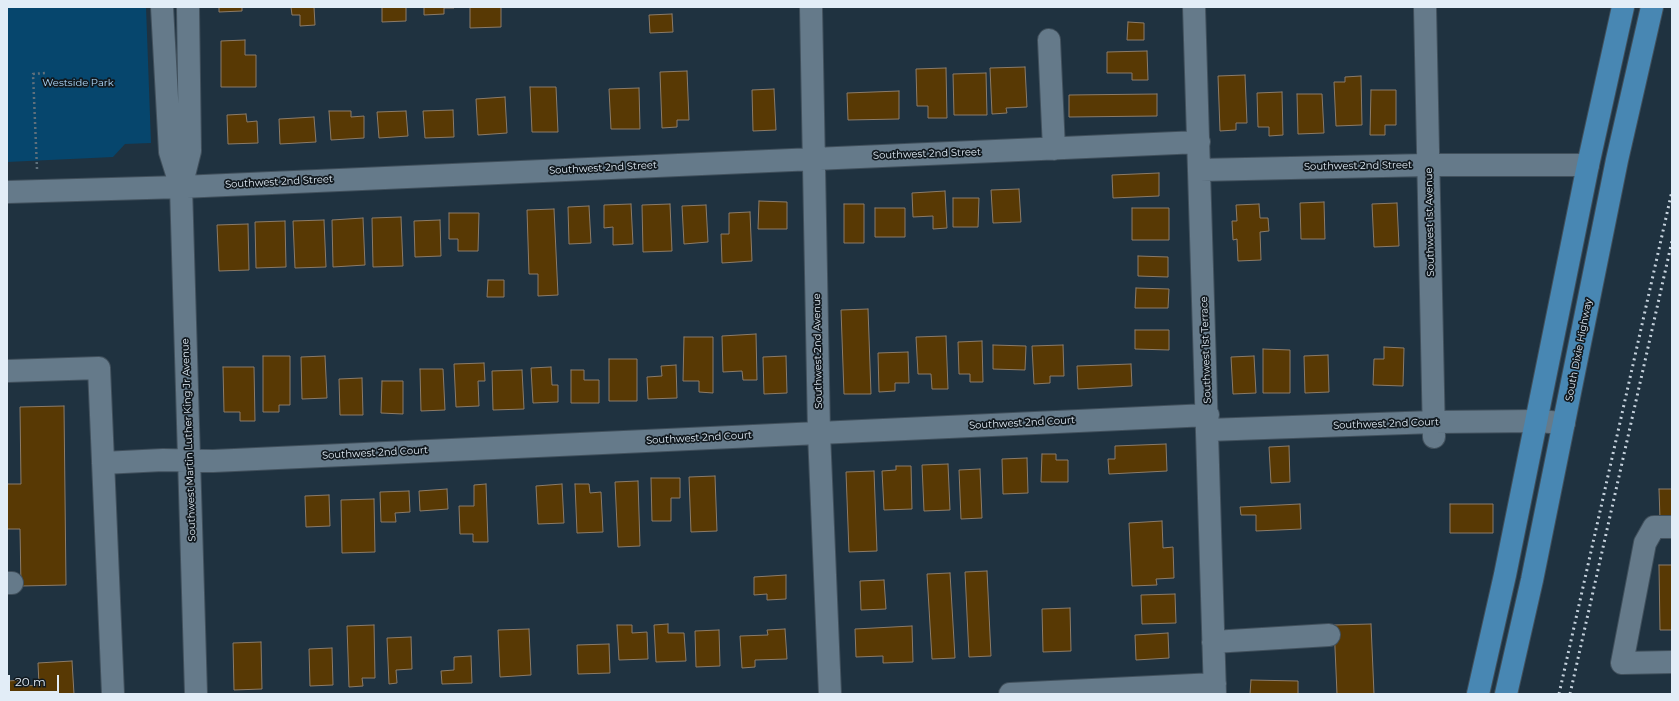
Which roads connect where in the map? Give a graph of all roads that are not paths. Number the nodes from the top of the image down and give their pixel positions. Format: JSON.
{"nodes":[{"id":1,"x":162,"y":7,"type":"edge"},
{"id":2,"x":188,"y":7,"type":"edge"},
{"id":3,"x":811,"y":7,"type":"edge"},
{"id":4,"x":1194,"y":7,"type":"edge"},
{"id":5,"x":1425,"y":7,"type":"edge"},
{"id":6,"x":1623,"y":7,"type":"edge"},
{"id":7,"x":1652,"y":7,"type":"edge"},
{"id":8,"x":1049,"y":40,"type":"dead end"},
{"id":9,"x":1199,"y":142,"type":"junction"},
{"id":10,"x":1054,"y":149,"type":"junction"},
{"id":11,"x":815,"y":159,"type":"junction"},
{"id":12,"x":1428,"y":164,"type":"junction"},
{"id":13,"x":1588,"y":165,"type":"junction"},
{"id":14,"x":1200,"y":170,"type":"junction"},
{"id":15,"x":181,"y":187,"type":"junction"},
{"id":16,"x":7,"y":192,"type":"edge"},
{"id":17,"x":7,"y":371,"type":"edge"},
{"id":18,"x":1537,"y":421,"type":"junction"},
{"id":19,"x":1208,"y":423,"type":"junction"},
{"id":20,"x":1564,"y":423,"type":"junction"},
{"id":21,"x":1434,"y":430,"type":"junction"},
{"id":22,"x":819,"y":433,"type":"junction"},
{"id":23,"x":190,"y":461,"type":"junction"},
{"id":24,"x":103,"y":463,"type":"junction"},
{"id":25,"x":1672,"y":527,"type":"edge"},
{"id":26,"x":1329,"y":635,"type":"dead end"},
{"id":27,"x":1213,"y":642,"type":"junction"},
{"id":28,"x":1672,"y":662,"type":"edge"},
{"id":29,"x":1215,"y":689,"type":"edge"},
{"id":30,"x":113,"y":694,"type":"edge"},
{"id":31,"x":196,"y":694,"type":"edge"},
{"id":32,"x":830,"y":694,"type":"edge"},
{"id":33,"x":1010,"y":694,"type":"edge"},
{"id":34,"x":1478,"y":694,"type":"edge"},
{"id":35,"x":1506,"y":694,"type":"edge"}],
"edges":[{"from":1,"to":15,"type":"street","name":"Southwest Martin Luther King Jr Avenue"},
{"from":2,"to":15,"type":"street","name":"Southwest Martin Luther King Jr Avenue"},
{"from":3,"to":11,"type":"street","name":"Southwest 2nd Avenue"},
{"from":4,"to":9,"type":"street","name":"Southwest 1st Terrace"},
{"from":5,"to":12,"type":"street","name":"Southwest 1st Avenue"},
{"from":6,"to":13,"type":"main road"},
{"from":7,"to":20,"type":"main road","name":"South Dixie Highway"},
{"from":8,"to":10,"type":"street"},
{"from":9,"to":10,"type":"street","name":"Southwest 2nd Street"},
{"from":9,"to":14,"type":"street","name":"Southwest 1st Terrace"},
{"from":10,"to":11,"type":"street","name":"Southwest 2nd Street"},
{"from":11,"to":15,"type":"street","name":"Southwest 2nd Street"},
{"from":11,"to":22,"type":"street","name":"Southwest 2nd Avenue"},
{"from":12,"to":13,"type":"street","name":"Southwest 2nd Street"},
{"from":12,"to":14,"type":"street","name":"Southwest 2nd Street"},
{"from":12,"to":21,"type":"street","name":"Southwest 1st Avenue"},
{"from":13,"to":18,"type":"main road"},
{"from":14,"to":19,"type":"street","name":"Southwest 1st Terrace"},
{"from":15,"to":16,"type":"street","name":"Southwest 2nd Street"},
{"from":15,"to":23,"type":"street","name":"Southwest Martin Luther King Jr Avenue"},
{"from":17,"to":24,"type":"street"},
{"from":18,"to":20,"type":"street","name":"Southwest 2nd Court"},
{"from":18,"to":21,"type":"street","name":"Southwest 2nd Court"},
{"from":18,"to":34,"type":"main road"},
{"from":19,"to":21,"type":"street","name":"Southwest 2nd Court"},
{"from":19,"to":22,"type":"street","name":"Southwest 2nd Court"},
{"from":19,"to":27,"type":"street","name":"Southwest 1st Terrace"},
{"from":20,"to":35,"type":"main road","name":"South Dixie Highway"},
{"from":22,"to":23,"type":"street","name":"Southwest 2nd Court"},
{"from":22,"to":32,"type":"street","name":"Southwest 2nd Avenue"},
{"from":23,"to":24,"type":"street","name":"Southwest 2nd Court"},
{"from":23,"to":31,"type":"street","name":"Southwest Martin Luther King Jr Avenue"},
{"from":24,"to":30,"type":"street"},
{"from":25,"to":28,"type":"street"},
{"from":26,"to":27,"type":"street"},
{"from":27,"to":29,"type":"street","name":"Southwest 1st Terrace"},
{"from":29,"to":33,"type":"street"}]}
